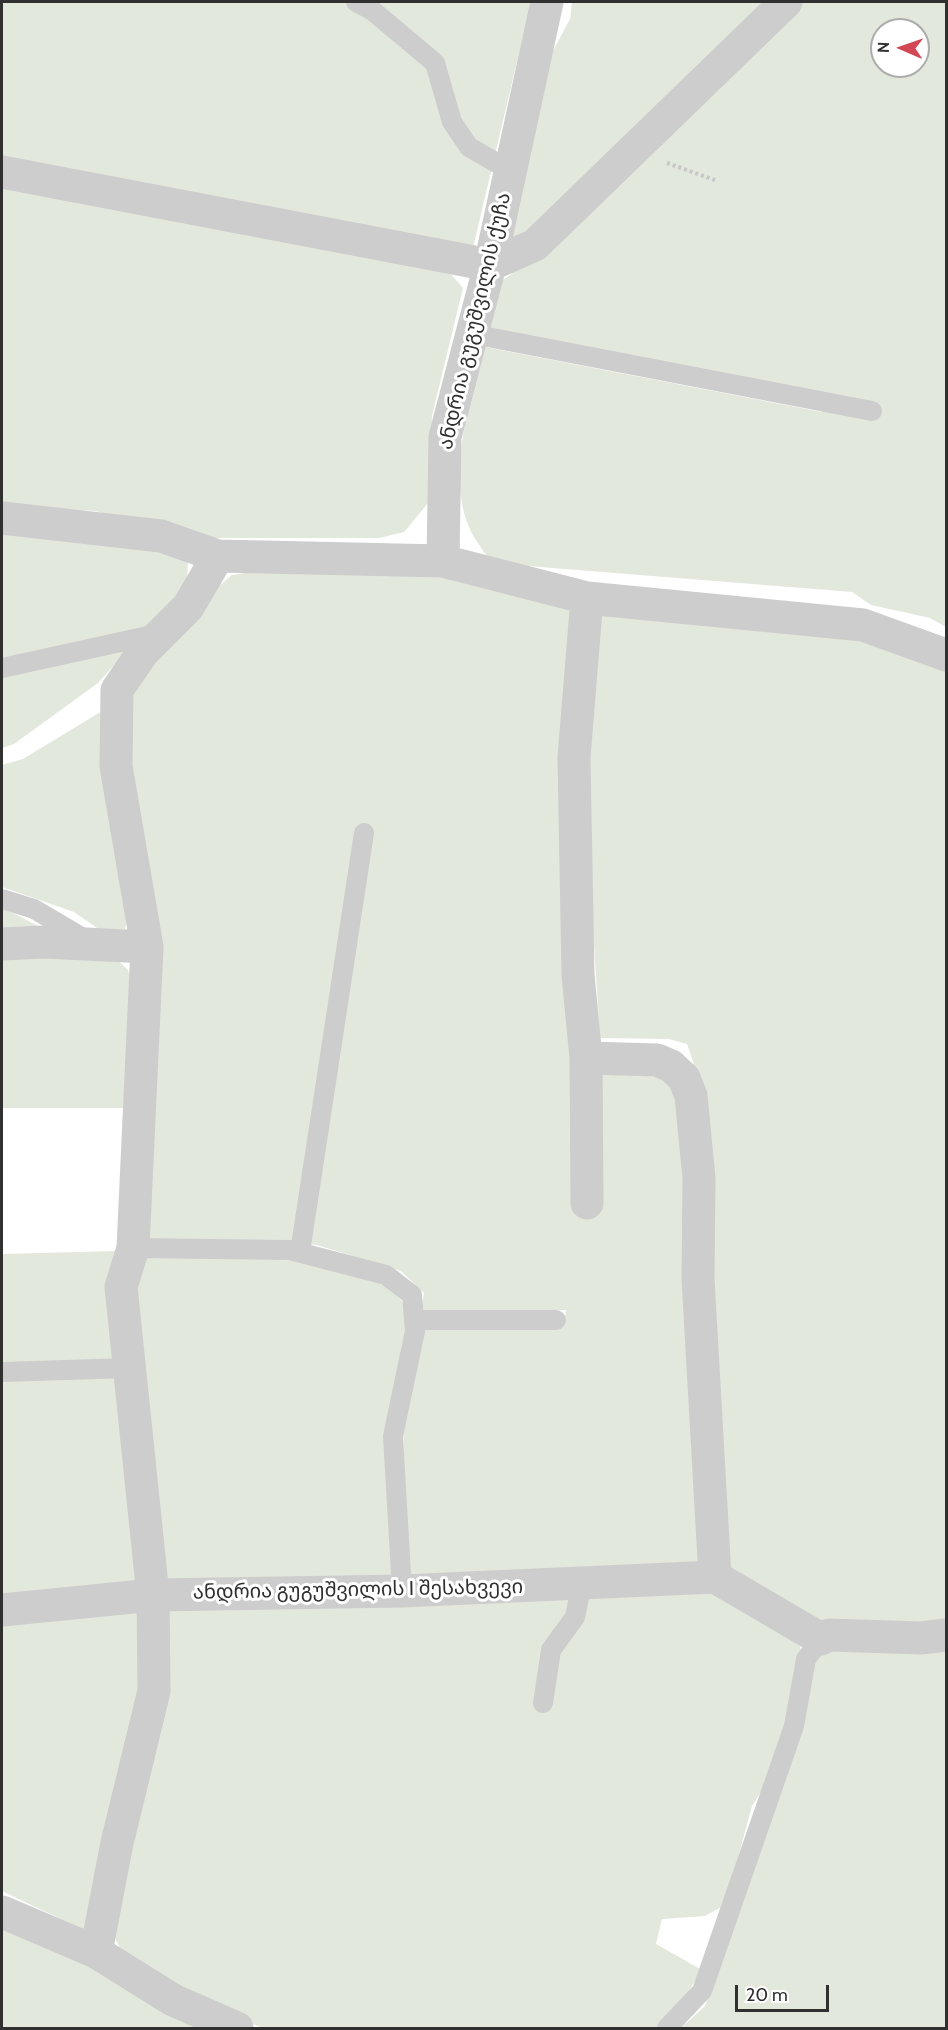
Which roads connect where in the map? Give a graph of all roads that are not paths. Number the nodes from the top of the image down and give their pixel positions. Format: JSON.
{"nodes":[{"id":1,"x":356,"y":2,"type":"edge"},
{"id":2,"x":547,"y":2,"type":"edge"},
{"id":3,"x":786,"y":2,"type":"edge"},
{"id":4,"x":509,"y":171,"type":"junction"},
{"id":5,"x":2,"y":172,"type":"edge"},
{"id":6,"x":490,"y":265,"type":"junction"},
{"id":7,"x":472,"y":334,"type":"junction"},
{"id":8,"x":872,"y":411,"type":"dead end"},
{"id":9,"x":2,"y":518,"type":"edge"},
{"id":10,"x":218,"y":556,"type":"junction"},
{"id":11,"x":442,"y":561,"type":"junction"},
{"id":12,"x":586,"y":598,"type":"junction"},
{"id":13,"x":163,"y":633,"type":"junction"},
{"id":14,"x":946,"y":655,"type":"edge"},
{"id":15,"x":2,"y":668,"type":"edge"},
{"id":16,"x":364,"y":833,"type":"dead end"},
{"id":17,"x":2,"y":899,"type":"edge"},
{"id":18,"x":2,"y":944,"type":"edge"},
{"id":19,"x":95,"y":944,"type":"junction"},
{"id":20,"x":147,"y":947,"type":"junction"},
{"id":21,"x":586,"y":1058,"type":"junction"},
{"id":22,"x":587,"y":1203,"type":"dead end"},
{"id":23,"x":133,"y":1248,"type":"junction"},
{"id":24,"x":300,"y":1252,"type":"junction"},
{"id":25,"x":414,"y":1320,"type":"junction"},
{"id":26,"x":556,"y":1320,"type":"dead end"},
{"id":27,"x":129,"y":1368,"type":"junction"},
{"id":28,"x":2,"y":1372,"type":"edge"},
{"id":29,"x":715,"y":1577,"type":"junction"},
{"id":30,"x":582,"y":1583,"type":"junction"},
{"id":31,"x":402,"y":1591,"type":"junction"},
{"id":32,"x":153,"y":1595,"type":"junction"},
{"id":33,"x":2,"y":1610,"type":"edge"},
{"id":34,"x":946,"y":1635,"type":"edge"},
{"id":35,"x":820,"y":1639,"type":"junction"},
{"id":36,"x":543,"y":1702,"type":"dead end"},
{"id":37,"x":2,"y":1912,"type":"edge"},
{"id":38,"x":96,"y":1952,"type":"junction"},
{"id":39,"x":237,"y":2028,"type":"edge"},
{"id":40,"x":667,"y":2028,"type":"edge"}],
"edges":[{"from":1,"to":4,"type":"lane"},
{"from":2,"to":4,"type":"street","name":"ანდრია გუგუშვილის ქუჩა"},
{"from":3,"to":6,"type":"street"},
{"from":4,"to":6,"type":"street","name":"ანდრია გუგუშვილის ქუჩა"},
{"from":5,"to":6,"type":"street"},
{"from":6,"to":7,"type":"street","name":"ანდრია გუგუშვილის ქუჩა"},
{"from":7,"to":8,"type":"lane"},
{"from":7,"to":11,"type":"street","name":"ანდრია გუგუშვილის ქუჩა"},
{"from":9,"to":10,"type":"street"},
{"from":10,"to":11,"type":"street"},
{"from":10,"to":13,"type":"street"},
{"from":11,"to":12,"type":"street"},
{"from":12,"to":14,"type":"street"},
{"from":12,"to":21,"type":"street"},
{"from":13,"to":15,"type":"lane"},
{"from":13,"to":20,"type":"street"},
{"from":16,"to":24,"type":"lane"},
{"from":17,"to":19,"type":"lane"},
{"from":18,"to":19,"type":"street"},
{"from":19,"to":20,"type":"street"},
{"from":20,"to":23,"type":"street"},
{"from":21,"to":22,"type":"street"},
{"from":21,"to":29,"type":"street"},
{"from":23,"to":24,"type":"lane"},
{"from":23,"to":27,"type":"street"},
{"from":24,"to":25,"type":"lane"},
{"from":25,"to":26,"type":"lane"},
{"from":25,"to":31,"type":"lane"},
{"from":27,"to":28,"type":"lane"},
{"from":27,"to":32,"type":"street"},
{"from":29,"to":30,"type":"street","name":"ანდრია გუგუშვილის I შესახვევი"},
{"from":29,"to":35,"type":"street"},
{"from":30,"to":31,"type":"street","name":"ანდრია გუგუშვილის I შესახვევი"},
{"from":30,"to":36,"type":"lane"},
{"from":31,"to":32,"type":"street","name":"ანდრია გუგუშვილის I შესახვევი"},
{"from":32,"to":33,"type":"street","name":"ანდრია გუგუშვილის I შესახვევი"},
{"from":32,"to":38,"type":"street"},
{"from":34,"to":35,"type":"street"},
{"from":35,"to":40,"type":"lane"},
{"from":37,"to":38,"type":"street"},
{"from":38,"to":39,"type":"street"}]}
